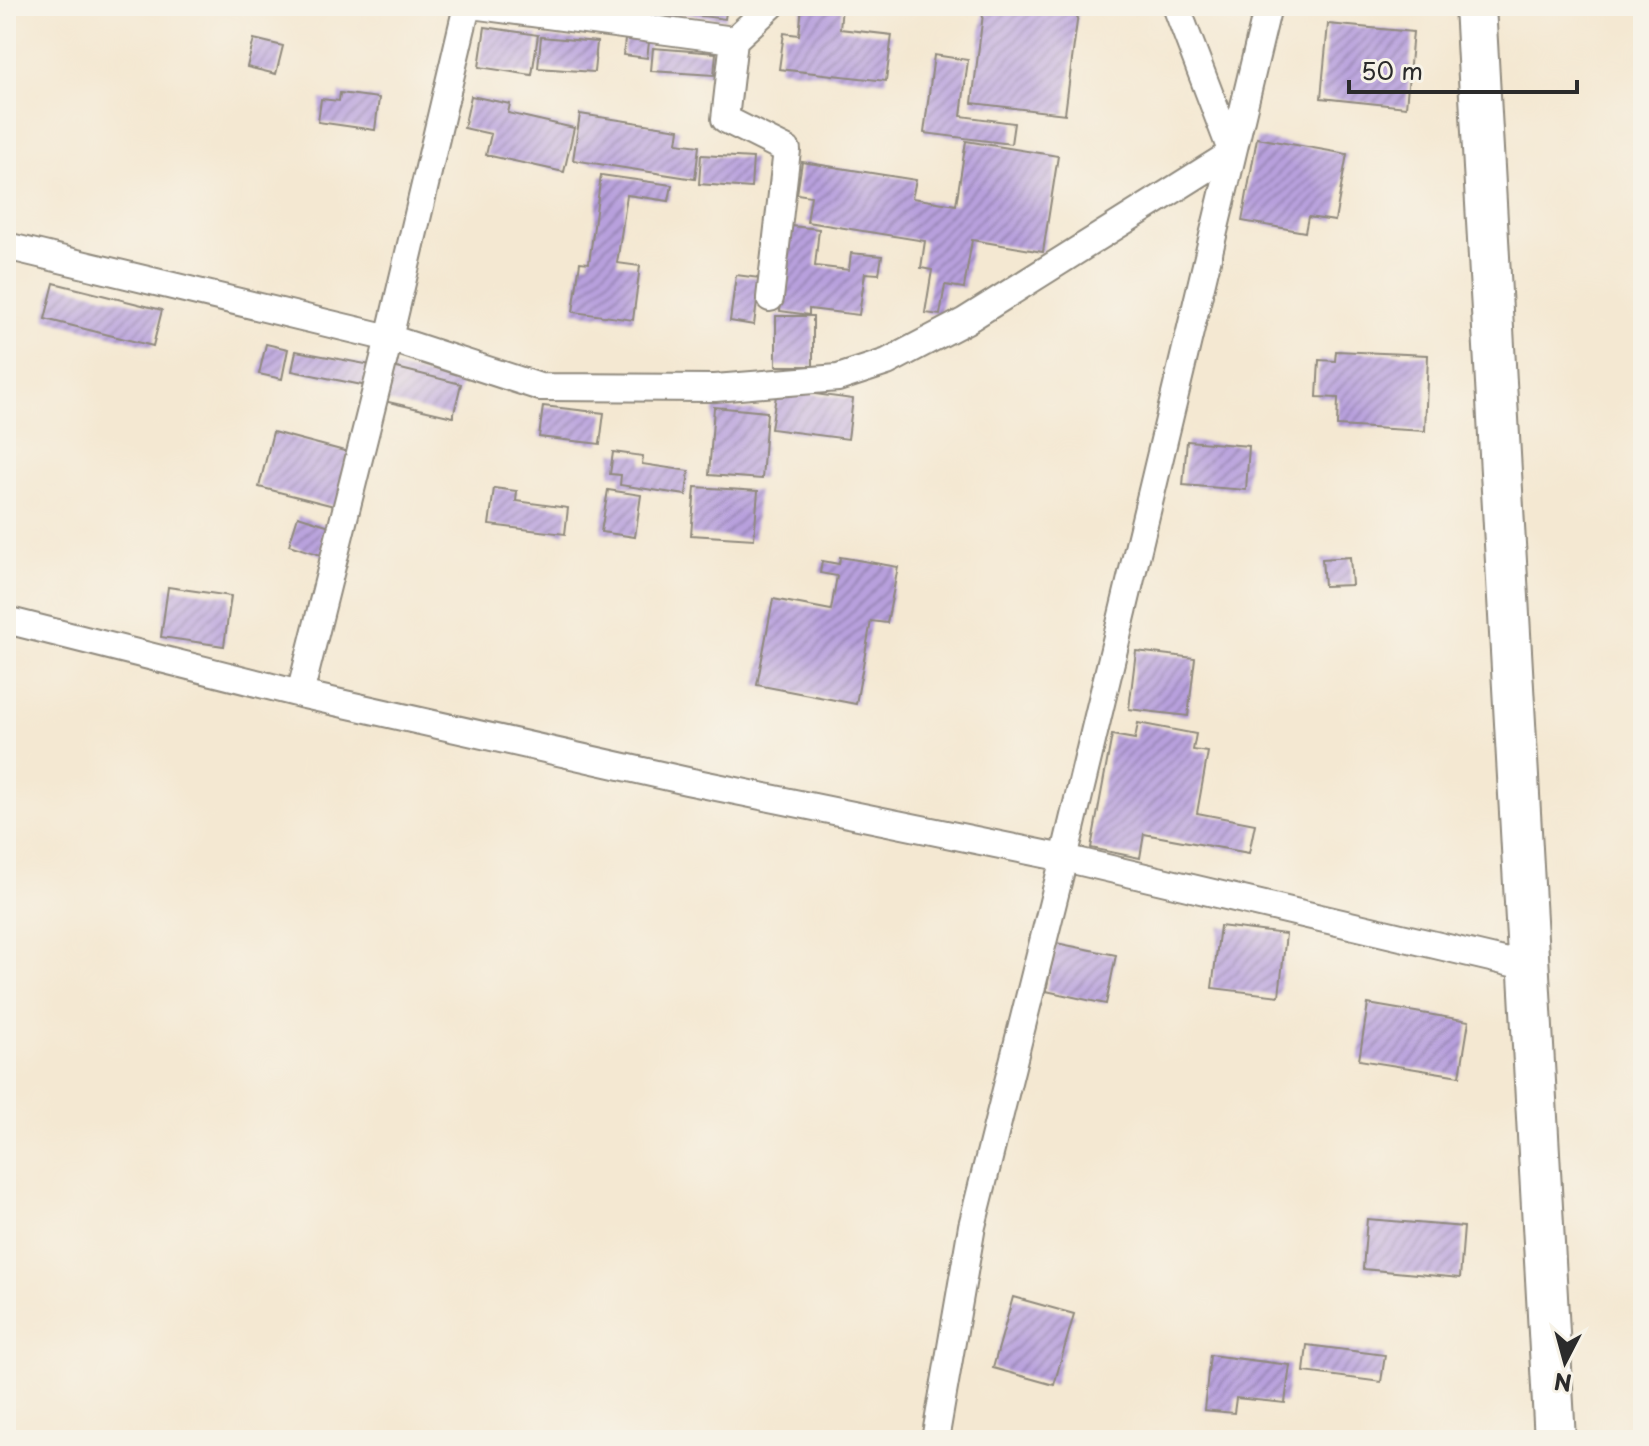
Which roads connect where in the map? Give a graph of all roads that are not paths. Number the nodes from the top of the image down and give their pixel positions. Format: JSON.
{"nodes":[{"id":1,"x":467,"y":6,"type":"edge"},
{"id":2,"x":479,"y":6,"type":"edge"},
{"id":3,"x":771,"y":6,"type":"edge"},
{"id":4,"x":1176,"y":6,"type":"edge"},
{"id":5,"x":1268,"y":6,"type":"edge"},
{"id":6,"x":1475,"y":6,"type":"edge"},
{"id":7,"x":734,"y":40,"type":"junction"},
{"id":8,"x":1232,"y":153,"type":"junction"},
{"id":9,"x":6,"y":246,"type":"edge"},
{"id":10,"x":770,"y":298,"type":"dead end"},
{"id":11,"x":389,"y":338,"type":"junction"},
{"id":12,"x":6,"y":620,"type":"edge"},
{"id":13,"x":300,"y":694,"type":"junction"},
{"id":14,"x":1064,"y":858,"type":"junction"},
{"id":15,"x":1529,"y":967,"type":"junction"},
{"id":16,"x":935,"y":1440,"type":"edge"},
{"id":17,"x":1555,"y":1440,"type":"edge"}],
"edges":[{"from":1,"to":11,"type":"street"},
{"from":2,"to":7,"type":"street"},
{"from":3,"to":7,"type":"street"},
{"from":4,"to":8,"type":"street"},
{"from":5,"to":8,"type":"street"},
{"from":6,"to":15,"type":"main road"},
{"from":7,"to":10,"type":"street"},
{"from":8,"to":11,"type":"street"},
{"from":8,"to":14,"type":"street"},
{"from":9,"to":11,"type":"street"},
{"from":11,"to":13,"type":"street"},
{"from":12,"to":13,"type":"street"},
{"from":13,"to":14,"type":"street"},
{"from":14,"to":15,"type":"street"},
{"from":14,"to":16,"type":"street"},
{"from":15,"to":17,"type":"main road"}]}
